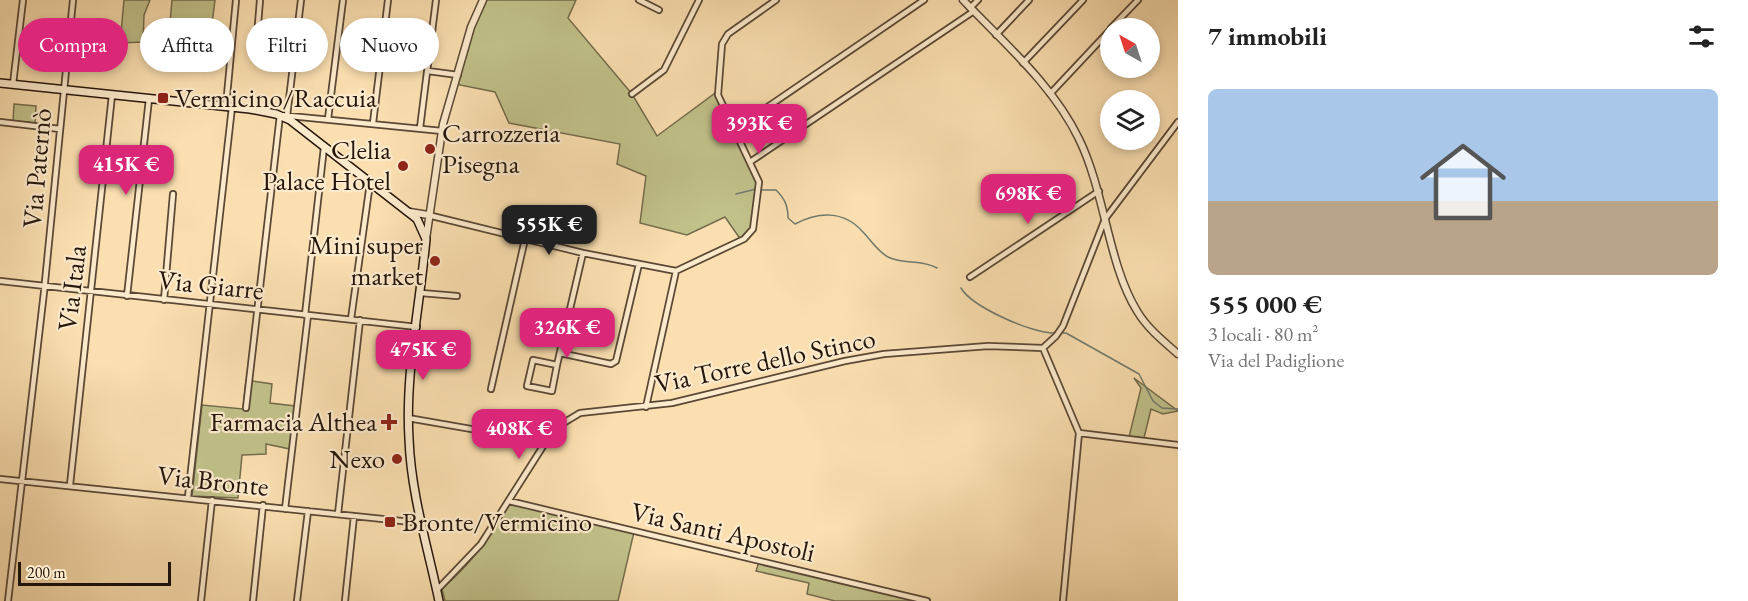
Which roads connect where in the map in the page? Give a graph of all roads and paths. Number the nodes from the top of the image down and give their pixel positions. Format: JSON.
{"nodes":[{"id":1,"x":23,"y":0,"type":"edge"},
{"id":2,"x":73,"y":0,"type":"edge"},
{"id":3,"x":236,"y":0,"type":"edge"},
{"id":4,"x":260,"y":0,"type":"edge"},
{"id":5,"x":301,"y":0,"type":"edge"},
{"id":6,"x":343,"y":0,"type":"edge"},
{"id":7,"x":388,"y":0,"type":"edge"},
{"id":8,"x":436,"y":0,"type":"edge"},
{"id":9,"x":483,"y":0,"type":"edge"},
{"id":10,"x":639,"y":0,"type":"edge"},
{"id":11,"x":699,"y":0,"type":"edge"},
{"id":12,"x":776,"y":0,"type":"edge"},
{"id":13,"x":924,"y":0,"type":"edge"},
{"id":14,"x":963,"y":0,"type":"edge"},
{"id":15,"x":978,"y":0,"type":"edge"},
{"id":16,"x":1029,"y":0,"type":"edge"},
{"id":17,"x":1083,"y":0,"type":"edge"},
{"id":18,"x":1137,"y":0,"type":"edge"},
{"id":19,"x":659,"y":10,"type":"dead end"},
{"id":20,"x":972,"y":10,"type":"junction"},
{"id":21,"x":258,"y":18,"type":"edge"},
{"id":22,"x":299,"y":18,"type":"edge"},
{"id":23,"x":434,"y":18,"type":"edge"},
{"id":24,"x":1120,"y":18,"type":"edge"},
{"id":25,"x":996,"y":34,"type":"junction"},
{"id":26,"x":1100,"y":40,"type":"edge"},
{"id":27,"x":1023,"y":63,"type":"junction"},
{"id":28,"x":292,"y":72,"type":"edge"},
{"id":29,"x":428,"y":72,"type":"edge"},
{"id":30,"x":436,"y":72,"type":"edge"},
{"id":31,"x":458,"y":75,"type":"junction"},
{"id":32,"x":0,"y":83,"type":"edge"},
{"id":33,"x":13,"y":84,"type":"junction"},
{"id":34,"x":64,"y":90,"type":"junction"},
{"id":35,"x":632,"y":94,"type":"dead end"},
{"id":36,"x":1050,"y":94,"type":"junction"},
{"id":37,"x":112,"y":95,"type":"junction"},
{"id":38,"x":149,"y":99,"type":"junction"},
{"id":39,"x":229,"y":107,"type":"junction"},
{"id":40,"x":285,"y":116,"type":"junction"},
{"id":41,"x":328,"y":119,"type":"junction"},
{"id":42,"x":0,"y":122,"type":"edge"},
{"id":43,"x":1178,"y":122,"type":"edge"},
{"id":44,"x":373,"y":123,"type":"junction"},
{"id":45,"x":420,"y":128,"type":"junction"},
{"id":46,"x":60,"y":129,"type":"junction"},
{"id":47,"x":734,"y":130,"type":"junction"},
{"id":48,"x":442,"y":131,"type":"junction"},
{"id":49,"x":324,"y":147,"type":"junction"},
{"id":50,"x":750,"y":162,"type":"junction"},
{"id":51,"x":370,"y":183,"type":"junction"},
{"id":52,"x":1099,"y":191,"type":"junction"},
{"id":53,"x":173,"y":194,"type":"dead end"},
{"id":54,"x":410,"y":212,"type":"junction"},
{"id":55,"x":428,"y":215,"type":"junction"},
{"id":56,"x":1106,"y":219,"type":"junction"},
{"id":57,"x":420,"y":223,"type":"junction"},
{"id":58,"x":426,"y":239,"type":"junction"},
{"id":59,"x":525,"y":239,"type":"junction"},
{"id":60,"x":583,"y":253,"type":"junction"},
{"id":61,"x":639,"y":264,"type":"junction"},
{"id":62,"x":676,"y":271,"type":"junction"},
{"id":63,"x":970,"y":277,"type":"dead end"},
{"id":64,"x":0,"y":281,"type":"edge"},
{"id":65,"x":45,"y":286,"type":"junction"},
{"id":66,"x":91,"y":292,"type":"junction"},
{"id":67,"x":421,"y":293,"type":"junction"},
{"id":68,"x":127,"y":296,"type":"junction"},
{"id":69,"x":457,"y":296,"type":"dead end"},
{"id":70,"x":164,"y":300,"type":"junction"},
{"id":71,"x":210,"y":305,"type":"junction"},
{"id":72,"x":257,"y":310,"type":"junction"},
{"id":73,"x":306,"y":315,"type":"junction"},
{"id":74,"x":351,"y":318,"type":"junction"},
{"id":75,"x":360,"y":320,"type":"junction"},
{"id":76,"x":417,"y":327,"type":"junction"},
{"id":77,"x":1043,"y":348,"type":"junction"},
{"id":78,"x":560,"y":353,"type":"junction"},
{"id":79,"x":1178,"y":354,"type":"edge"},
{"id":80,"x":557,"y":365,"type":"junction"},
{"id":81,"x":491,"y":389,"type":"dead end"},
{"id":82,"x":646,"y":407,"type":"junction"},
{"id":83,"x":246,"y":408,"type":"dead end"},
{"id":84,"x":408,"y":418,"type":"junction"},
{"id":85,"x":1079,"y":433,"type":"junction"},
{"id":86,"x":546,"y":442,"type":"junction"},
{"id":87,"x":1178,"y":445,"type":"edge"},
{"id":88,"x":0,"y":478,"type":"edge"},
{"id":89,"x":23,"y":481,"type":"junction"},
{"id":90,"x":70,"y":485,"type":"junction"},
{"id":91,"x":188,"y":497,"type":"junction"},
{"id":92,"x":212,"y":500,"type":"junction"},
{"id":93,"x":509,"y":501,"type":"junction"},
{"id":94,"x":263,"y":505,"type":"junction"},
{"id":95,"x":285,"y":508,"type":"junction"},
{"id":96,"x":308,"y":511,"type":"junction"},
{"id":97,"x":338,"y":514,"type":"junction"},
{"id":98,"x":354,"y":516,"type":"junction"},
{"id":99,"x":422,"y":523,"type":"junction"},
{"id":100,"x":437,"y":590,"type":"junction"},
{"id":101,"x":8,"y":601,"type":"edge"},
{"id":102,"x":201,"y":601,"type":"edge"},
{"id":103,"x":253,"y":601,"type":"edge"},
{"id":104,"x":297,"y":601,"type":"edge"},
{"id":105,"x":345,"y":601,"type":"edge"},
{"id":106,"x":439,"y":601,"type":"edge"},
{"id":107,"x":927,"y":601,"type":"edge"},
{"id":108,"x":1063,"y":601,"type":"edge"}],
"edges":[{"from":1,"to":33,"type":"street"},
{"from":2,"to":34,"type":"street","name":"Via Paternò"},
{"from":3,"to":39,"type":"street"},
{"from":4,"to":21,"type":"street"},
{"from":5,"to":22,"type":"street"},
{"from":6,"to":41,"type":"street"},
{"from":7,"to":44,"type":"street"},
{"from":8,"to":23,"type":"street"},
{"from":9,"to":31,"type":"street"},
{"from":10,"to":19,"type":"street"},
{"from":11,"to":35,"type":"street"},
{"from":12,"to":47,"type":"street"},
{"from":13,"to":47,"type":"street"},
{"from":14,"to":20,"type":"street"},
{"from":15,"to":20,"type":"street"},
{"from":16,"to":25,"type":"street"},
{"from":17,"to":27,"type":"street"},
{"from":18,"to":24,"type":"street"},
{"from":20,"to":25,"type":"street"},
{"from":20,"to":50,"type":"street"},
{"from":25,"to":27,"type":"street"},
{"from":26,"to":36,"type":"street"},
{"from":27,"to":36,"type":"street"},
{"from":28,"to":40,"type":"street"},
{"from":29,"to":45,"type":"street"},
{"from":30,"to":31,"type":"street"},
{"from":31,"to":48,"type":"street"},
{"from":32,"to":33,"type":"main road"},
{"from":33,"to":34,"type":"main road"},
{"from":34,"to":37,"type":"main road"},
{"from":34,"to":46,"type":"street","name":"Via Paternò"},
{"from":36,"to":52,"type":"street"},
{"from":37,"to":38,"type":"main road"},
{"from":37,"to":66,"type":"street","name":"Via Itala"},
{"from":38,"to":39,"type":"main road"},
{"from":38,"to":68,"type":"street"},
{"from":39,"to":40,"type":"main road"},
{"from":39,"to":71,"type":"street"},
{"from":40,"to":41,"type":"street"},
{"from":40,"to":49,"type":"main road"},
{"from":40,"to":72,"type":"street"},
{"from":41,"to":44,"type":"street"},
{"from":42,"to":46,"type":"street"},
{"from":43,"to":56,"type":"street"},
{"from":44,"to":45,"type":"street"},
{"from":45,"to":48,"type":"street"},
{"from":46,"to":65,"type":"street","name":"Via Paternò"},
{"from":47,"to":50,"type":"street"},
{"from":48,"to":55,"type":"street"},
{"from":49,"to":51,"type":"main road"},
{"from":49,"to":73,"type":"street"},
{"from":50,"to":62,"type":"street"},
{"from":51,"to":54,"type":"main road"},
{"from":51,"to":74,"type":"street"},
{"from":52,"to":56,"type":"street"},
{"from":52,"to":63,"type":"street"},
{"from":53,"to":70,"type":"street"},
{"from":54,"to":55,"type":"street"},
{"from":54,"to":57,"type":"main road"},
{"from":55,"to":57,"type":"street"},
{"from":55,"to":58,"type":"street"},
{"from":55,"to":59,"type":"street"},
{"from":56,"to":77,"type":"street"},
{"from":56,"to":79,"type":"street"},
{"from":57,"to":58,"type":"main road"},
{"from":58,"to":67,"type":"main road"},
{"from":59,"to":60,"type":"street"},
{"from":59,"to":81,"type":"street"},
{"from":60,"to":61,"type":"street"},
{"from":60,"to":78,"type":"street"},
{"from":61,"to":62,"type":"street"},
{"from":61,"to":78,"type":"street"},
{"from":62,"to":82,"type":"street"},
{"from":64,"to":65,"type":"street","name":"Via Giarre"},
{"from":65,"to":66,"type":"street","name":"Via Giarre"},
{"from":65,"to":89,"type":"street","name":"Via Paternò"},
{"from":66,"to":68,"type":"street","name":"Via Giarre"},
{"from":66,"to":90,"type":"street","name":"Via Itala"},
{"from":67,"to":69,"type":"street"},
{"from":67,"to":76,"type":"main road"},
{"from":68,"to":70,"type":"street","name":"Via Giarre"},
{"from":70,"to":71,"type":"street","name":"Via Giarre"},
{"from":71,"to":72,"type":"street","name":"Via Giarre"},
{"from":71,"to":91,"type":"street"},
{"from":72,"to":73,"type":"street","name":"Via Giarre"},
{"from":72,"to":83,"type":"street"},
{"from":73,"to":74,"type":"street","name":"Via Giarre"},
{"from":73,"to":95,"type":"street"},
{"from":74,"to":75,"type":"street","name":"Via Giarre"},
{"from":75,"to":76,"type":"street","name":"Via Giarre"},
{"from":75,"to":97,"type":"street"},
{"from":76,"to":84,"type":"main road"},
{"from":77,"to":82,"type":"street","name":"Via Torre dello Stinco"},
{"from":77,"to":85,"type":"street"},
{"from":78,"to":80,"type":"street"},
{"from":80,"to":80,"type":"street"},
{"from":82,"to":86,"type":"street","name":"Via Torre dello Stinco"},
{"from":84,"to":86,"type":"street"},
{"from":84,"to":99,"type":"main road"},
{"from":85,"to":87,"type":"street"},
{"from":85,"to":108,"type":"street"},
{"from":86,"to":93,"type":"street","name":"Via Torre dello Stinco"},
{"from":88,"to":89,"type":"street","name":"Via Bronte"},
{"from":89,"to":90,"type":"street","name":"Via Bronte"},
{"from":89,"to":101,"type":"street","name":"Via Paternò"},
{"from":90,"to":91,"type":"street","name":"Via Bronte"},
{"from":91,"to":92,"type":"street","name":"Via Bronte"},
{"from":92,"to":94,"type":"street","name":"Via Bronte"},
{"from":92,"to":102,"type":"street"},
{"from":93,"to":100,"type":"street","name":"Via Torre dello Stinco"},
{"from":93,"to":107,"type":"street","name":"Via Santi Apostoli"},
{"from":94,"to":95,"type":"street","name":"Via Bronte"},
{"from":94,"to":103,"type":"street"},
{"from":95,"to":96,"type":"street","name":"Via Bronte"},
{"from":96,"to":97,"type":"street","name":"Via Bronte"},
{"from":96,"to":104,"type":"street"},
{"from":97,"to":98,"type":"street","name":"Via Bronte"},
{"from":98,"to":99,"type":"street","name":"Via Bronte"},
{"from":98,"to":105,"type":"street"},
{"from":99,"to":100,"type":"main road"},
{"from":100,"to":106,"type":"main road"}]}
